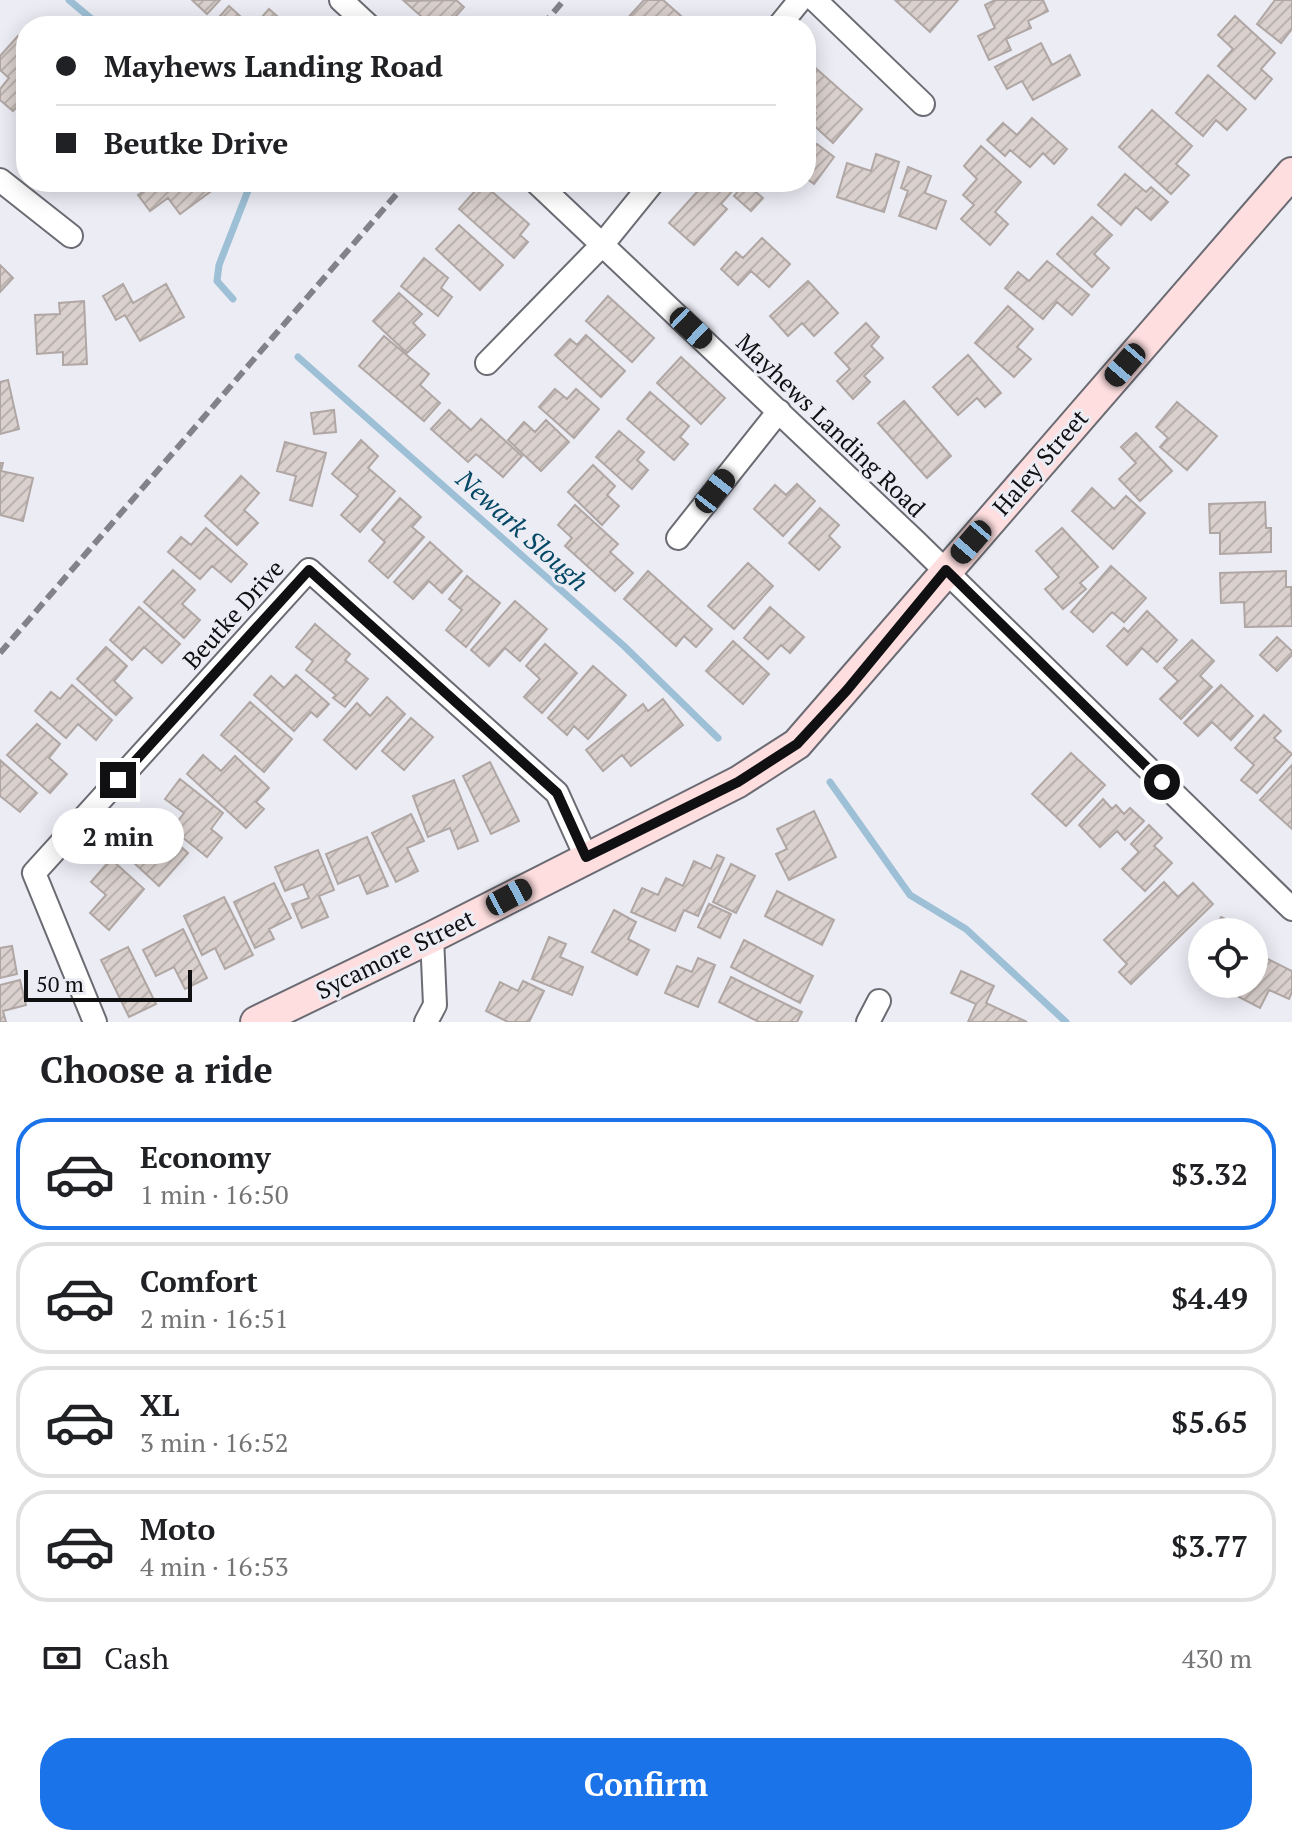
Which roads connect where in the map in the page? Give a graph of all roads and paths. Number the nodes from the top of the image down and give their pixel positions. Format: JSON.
{"nodes":[{"id":1,"x":341,"y":0,"type":"edge"},
{"id":2,"x":800,"y":0,"type":"edge"},
{"id":3,"x":815,"y":0,"type":"edge"},
{"id":4,"x":358,"y":16,"type":"edge"},
{"id":5,"x":787,"y":16,"type":"edge"},
{"id":6,"x":923,"y":104,"type":"dead end"},
{"id":7,"x":1292,"y":173,"type":"edge"},
{"id":8,"x":0,"y":180,"type":"edge"},
{"id":9,"x":546,"y":192,"type":"edge"},
{"id":10,"x":645,"y":192,"type":"edge"},
{"id":11,"x":71,"y":236,"type":"dead end"},
{"id":12,"x":602,"y":245,"type":"junction"},
{"id":13,"x":487,"y":363,"type":"dead end"},
{"id":14,"x":779,"y":411,"type":"junction"},
{"id":15,"x":678,"y":538,"type":"dead end"},
{"id":16,"x":946,"y":570,"type":"junction"},
{"id":17,"x":586,"y":857,"type":"junction"},
{"id":18,"x":1292,"y":909,"type":"edge"},
{"id":19,"x":432,"y":937,"type":"junction"},
{"id":20,"x":879,"y":1001,"type":"dead end"},
{"id":21,"x":95,"y":1022,"type":"edge"},
{"id":22,"x":256,"y":1022,"type":"edge"},
{"id":23,"x":426,"y":1022,"type":"edge"},
{"id":24,"x":868,"y":1022,"type":"edge"}],
"edges":[{"from":1,"to":4,"type":"street"},
{"from":2,"to":5,"type":"street"},
{"from":3,"to":6,"type":"street"},
{"from":7,"to":16,"type":"street","name":"Haley Street"},
{"from":8,"to":11,"type":"street"},
{"from":9,"to":12,"type":"street","name":"Mayhews Landing Road"},
{"from":10,"to":12,"type":"street"},
{"from":12,"to":13,"type":"street"},
{"from":12,"to":14,"type":"street","name":"Mayhews Landing Road"},
{"from":14,"to":15,"type":"street"},
{"from":14,"to":16,"type":"street","name":"Mayhews Landing Road"},
{"from":16,"to":17,"type":"street","name":"Sycamore Street"},
{"from":16,"to":18,"type":"street","name":"Mayhews Landing Road"},
{"from":17,"to":19,"type":"street","name":"Sycamore Street"},
{"from":17,"to":21,"type":"street","name":"Beutke Drive"},
{"from":19,"to":22,"type":"street","name":"Sycamore Street"},
{"from":19,"to":23,"type":"street"},
{"from":20,"to":24,"type":"street"}]}
